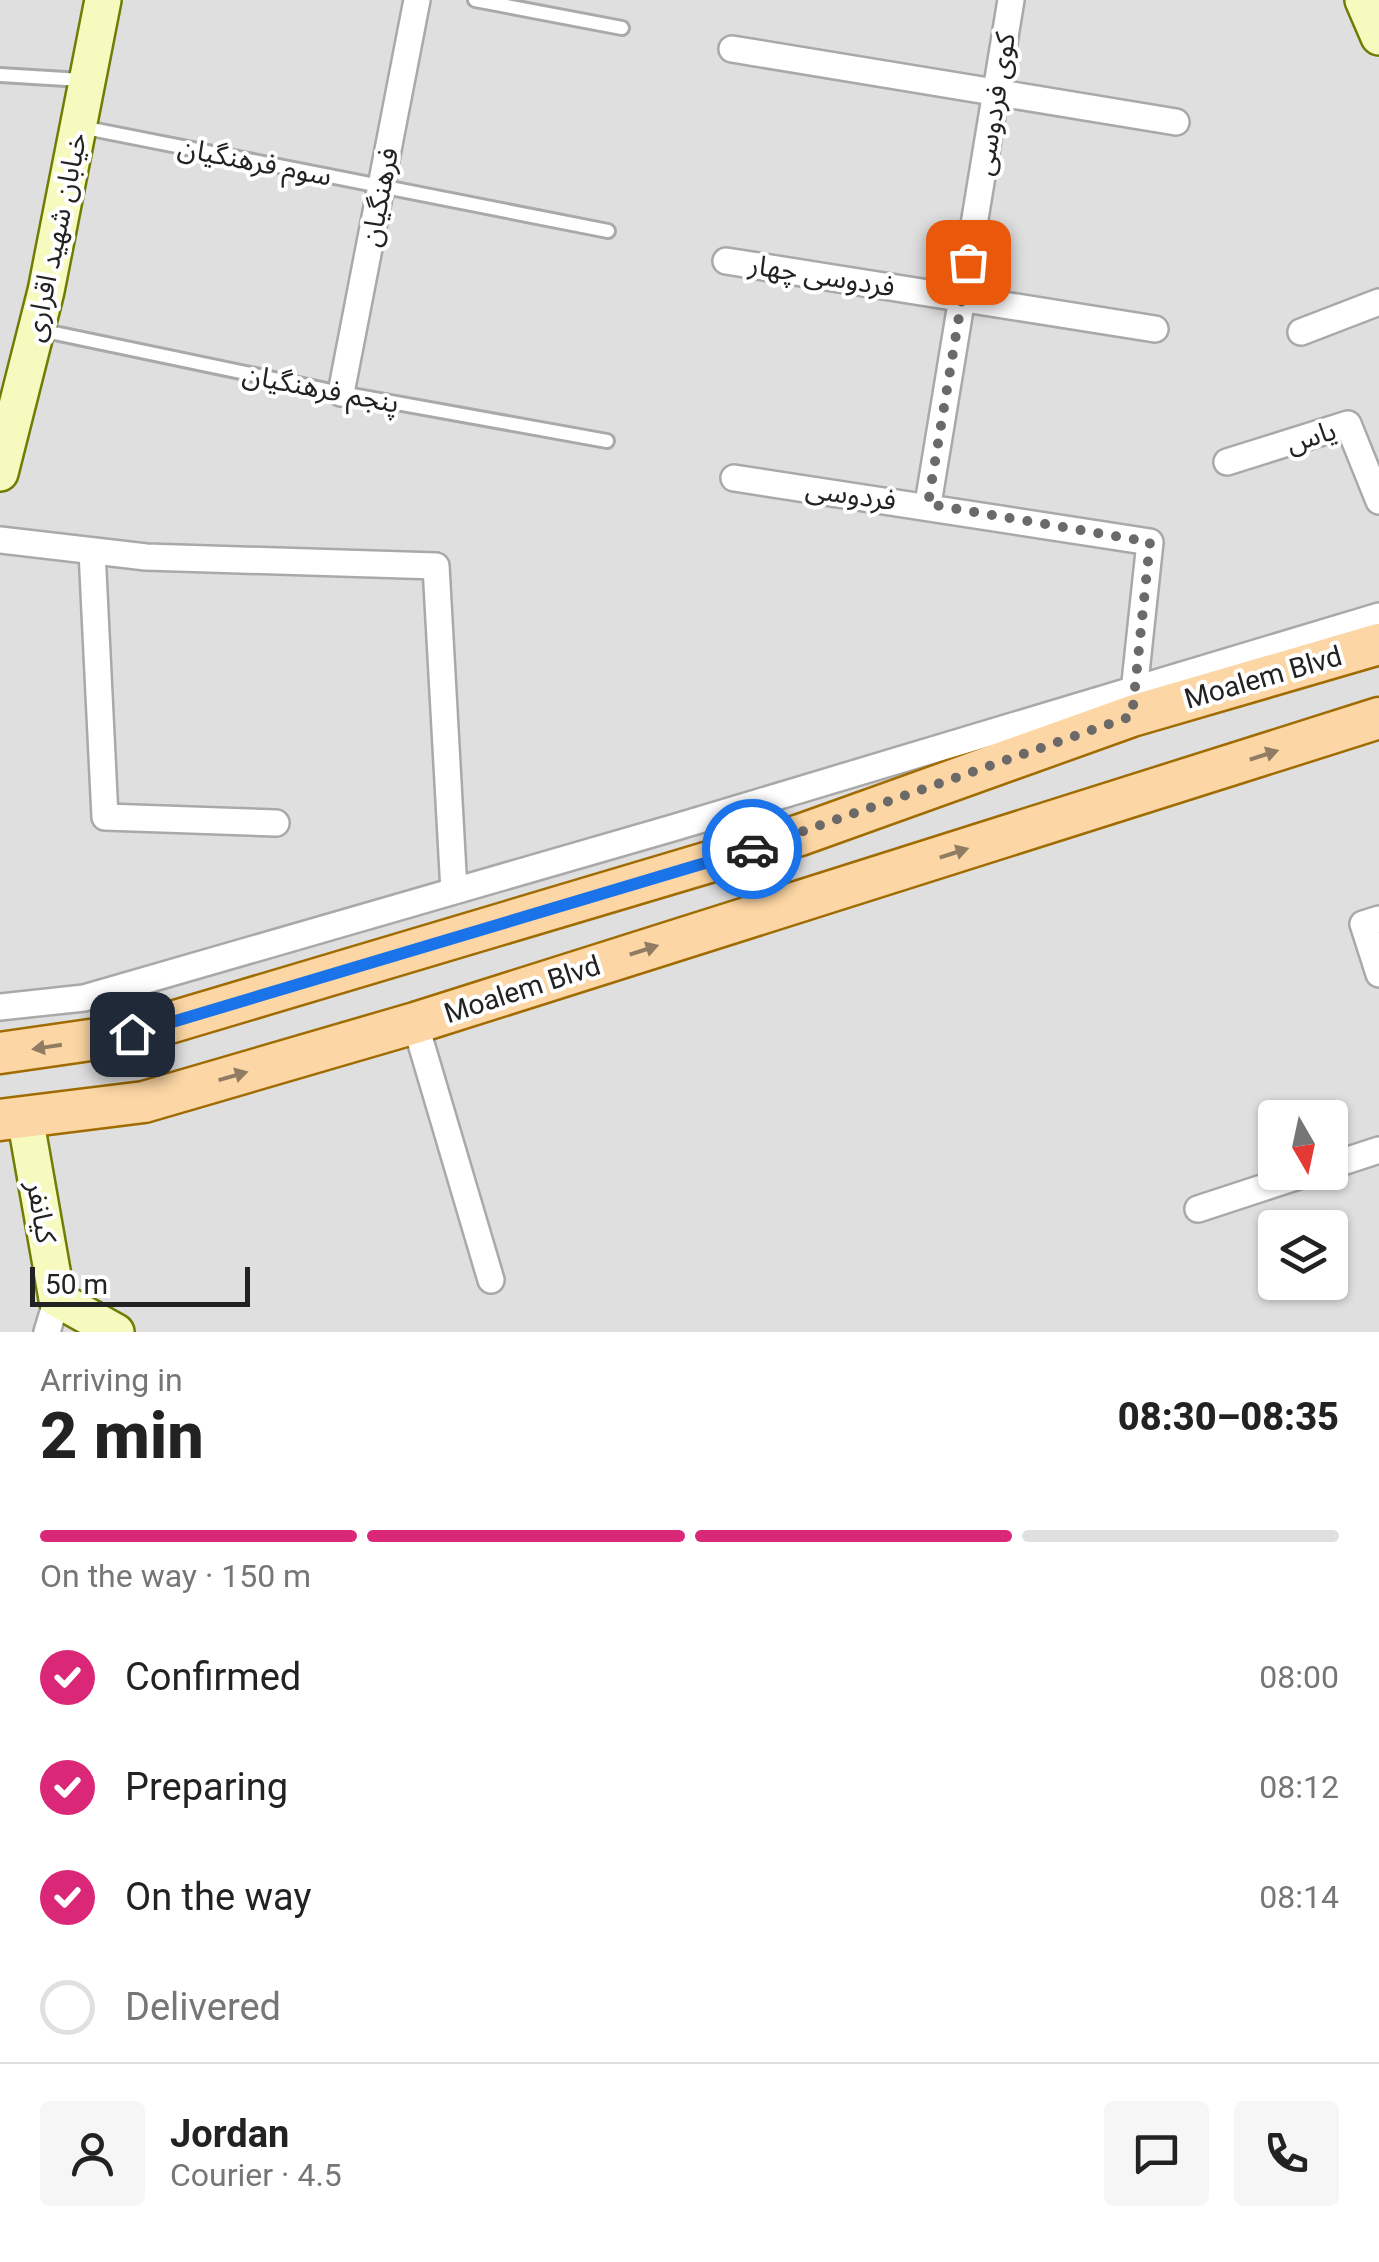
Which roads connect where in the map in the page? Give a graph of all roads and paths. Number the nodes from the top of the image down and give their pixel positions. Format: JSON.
{"nodes":[{"id":1,"x":104,"y":0,"type":"edge"},
{"id":2,"x":418,"y":0,"type":"edge"},
{"id":3,"x":474,"y":0,"type":"edge"},
{"id":4,"x":1010,"y":0,"type":"edge"},
{"id":5,"x":1363,"y":0,"type":"edge"},
{"id":6,"x":622,"y":28,"type":"dead end"},
{"id":7,"x":1379,"y":37,"type":"edge"},
{"id":8,"x":732,"y":49,"type":"dead end"},
{"id":9,"x":0,"y":75,"type":"edge"},
{"id":10,"x":88,"y":80,"type":"junction"},
{"id":11,"x":996,"y":90,"type":"junction"},
{"id":12,"x":1176,"y":122,"type":"dead end"},
{"id":13,"x":78,"y":126,"type":"junction"},
{"id":14,"x":382,"y":186,"type":"junction"},
{"id":15,"x":608,"y":231,"type":"dead end"},
{"id":16,"x":726,"y":261,"type":"dead end"},
{"id":17,"x":962,"y":296,"type":"junction"},
{"id":18,"x":1379,"y":302,"type":"edge"},
{"id":19,"x":36,"y":329,"type":"junction"},
{"id":20,"x":1154,"y":329,"type":"dead end"},
{"id":21,"x":1301,"y":332,"type":"dead end"},
{"id":22,"x":341,"y":394,"type":"junction"},
{"id":23,"x":607,"y":441,"type":"dead end"},
{"id":24,"x":1227,"y":462,"type":"dead end"},
{"id":25,"x":1373,"y":467,"type":"edge"},
{"id":26,"x":0,"y":473,"type":"edge"},
{"id":27,"x":734,"y":478,"type":"dead end"},
{"id":28,"x":1379,"y":502,"type":"edge"},
{"id":29,"x":928,"y":504,"type":"junction"},
{"id":30,"x":0,"y":540,"type":"edge"},
{"id":31,"x":92,"y":551,"type":"junction"},
{"id":32,"x":1379,"y":616,"type":"edge"},
{"id":33,"x":1379,"y":644,"type":"edge"},
{"id":34,"x":1133,"y":702,"type":"junction"},
{"id":35,"x":1379,"y":718,"type":"edge"},
{"id":36,"x":276,"y":823,"type":"dead end"},
{"id":37,"x":454,"y":890,"type":"junction"},
{"id":38,"x":1379,"y":919,"type":"edge"},
{"id":39,"x":1379,"y":974,"type":"edge"},
{"id":40,"x":0,"y":1008,"type":"edge"},
{"id":41,"x":415,"y":1022,"type":"junction"},
{"id":42,"x":0,"y":1053,"type":"edge"},
{"id":43,"x":12,"y":1119,"type":"edge"},
{"id":44,"x":1379,"y":1150,"type":"edge"},
{"id":45,"x":1348,"y":1160,"type":"edge"},
{"id":46,"x":1258,"y":1189,"type":"edge"},
{"id":47,"x":1198,"y":1208,"type":"dead end"},
{"id":48,"x":491,"y":1280,"type":"dead end"},
{"id":49,"x":52,"y":1316,"type":"edge"},
{"id":50,"x":116,"y":1332,"type":"edge"}],
"edges":[{"from":1,"to":10,"type":"street","name":"خیابان شهید اقراری"},
{"from":2,"to":14,"type":"street","name":"فرهنگیان"},
{"from":3,"to":6,"type":"lane"},
{"from":4,"to":11,"type":"street","name":"کوی فردوسی"},
{"from":5,"to":7,"type":"street"},
{"from":8,"to":11,"type":"street"},
{"from":9,"to":10,"type":"lane"},
{"from":10,"to":13,"type":"street","name":"خیابان شهید اقراری"},
{"from":11,"to":12,"type":"street"},
{"from":11,"to":17,"type":"street","name":"کوی فردوسی"},
{"from":13,"to":14,"type":"lane","name":"سوم فرهنگیان"},
{"from":13,"to":19,"type":"street","name":"خیابان شهید اقراری"},
{"from":14,"to":15,"type":"lane","name":"سوم فرهنگیان"},
{"from":14,"to":22,"type":"street","name":"فرهنگیان"},
{"from":16,"to":17,"type":"street","name":"فردوسی چهار"},
{"from":17,"to":20,"type":"street","name":"فردوسی چهار"},
{"from":17,"to":29,"type":"street","name":"کوی فردوسی"},
{"from":18,"to":21,"type":"street"},
{"from":19,"to":22,"type":"lane","name":"پنجم فرهنگیان"},
{"from":19,"to":26,"type":"street","name":"خیابان شهید اقراری"},
{"from":22,"to":23,"type":"lane","name":"پنجم فرهنگیان"},
{"from":24,"to":25,"type":"street","name":"یاس"},
{"from":25,"to":28,"type":"street","name":"یاس"},
{"from":27,"to":29,"type":"street","name":"فردوسی"},
{"from":29,"to":34,"type":"street","name":"فردوسی"},
{"from":30,"to":31,"type":"street"},
{"from":31,"to":36,"type":"street"},
{"from":31,"to":37,"type":"street"},
{"from":32,"to":34,"type":"street"},
{"from":33,"to":34,"type":"main road","name":"Moalem Blvd"},
{"from":34,"to":37,"type":"street"},
{"from":34,"to":42,"type":"main road","name":"Moalem Blvd","one_way":true},
{"from":41,"to":35,"type":"main road","name":"Moalem Blvd","one_way":true},
{"from":37,"to":40,"type":"street"},
{"from":38,"to":39,"type":"street"},
{"from":43,"to":41,"type":"main road","name":"Moalem Blvd","one_way":true},
{"from":41,"to":48,"type":"street"},
{"from":43,"to":49,"type":"street","name":"کیانفر"},
{"from":44,"to":45,"type":"street"},
{"from":46,"to":47,"type":"street"},
{"from":49,"to":50,"type":"street","name":"کیانفر"}]}
